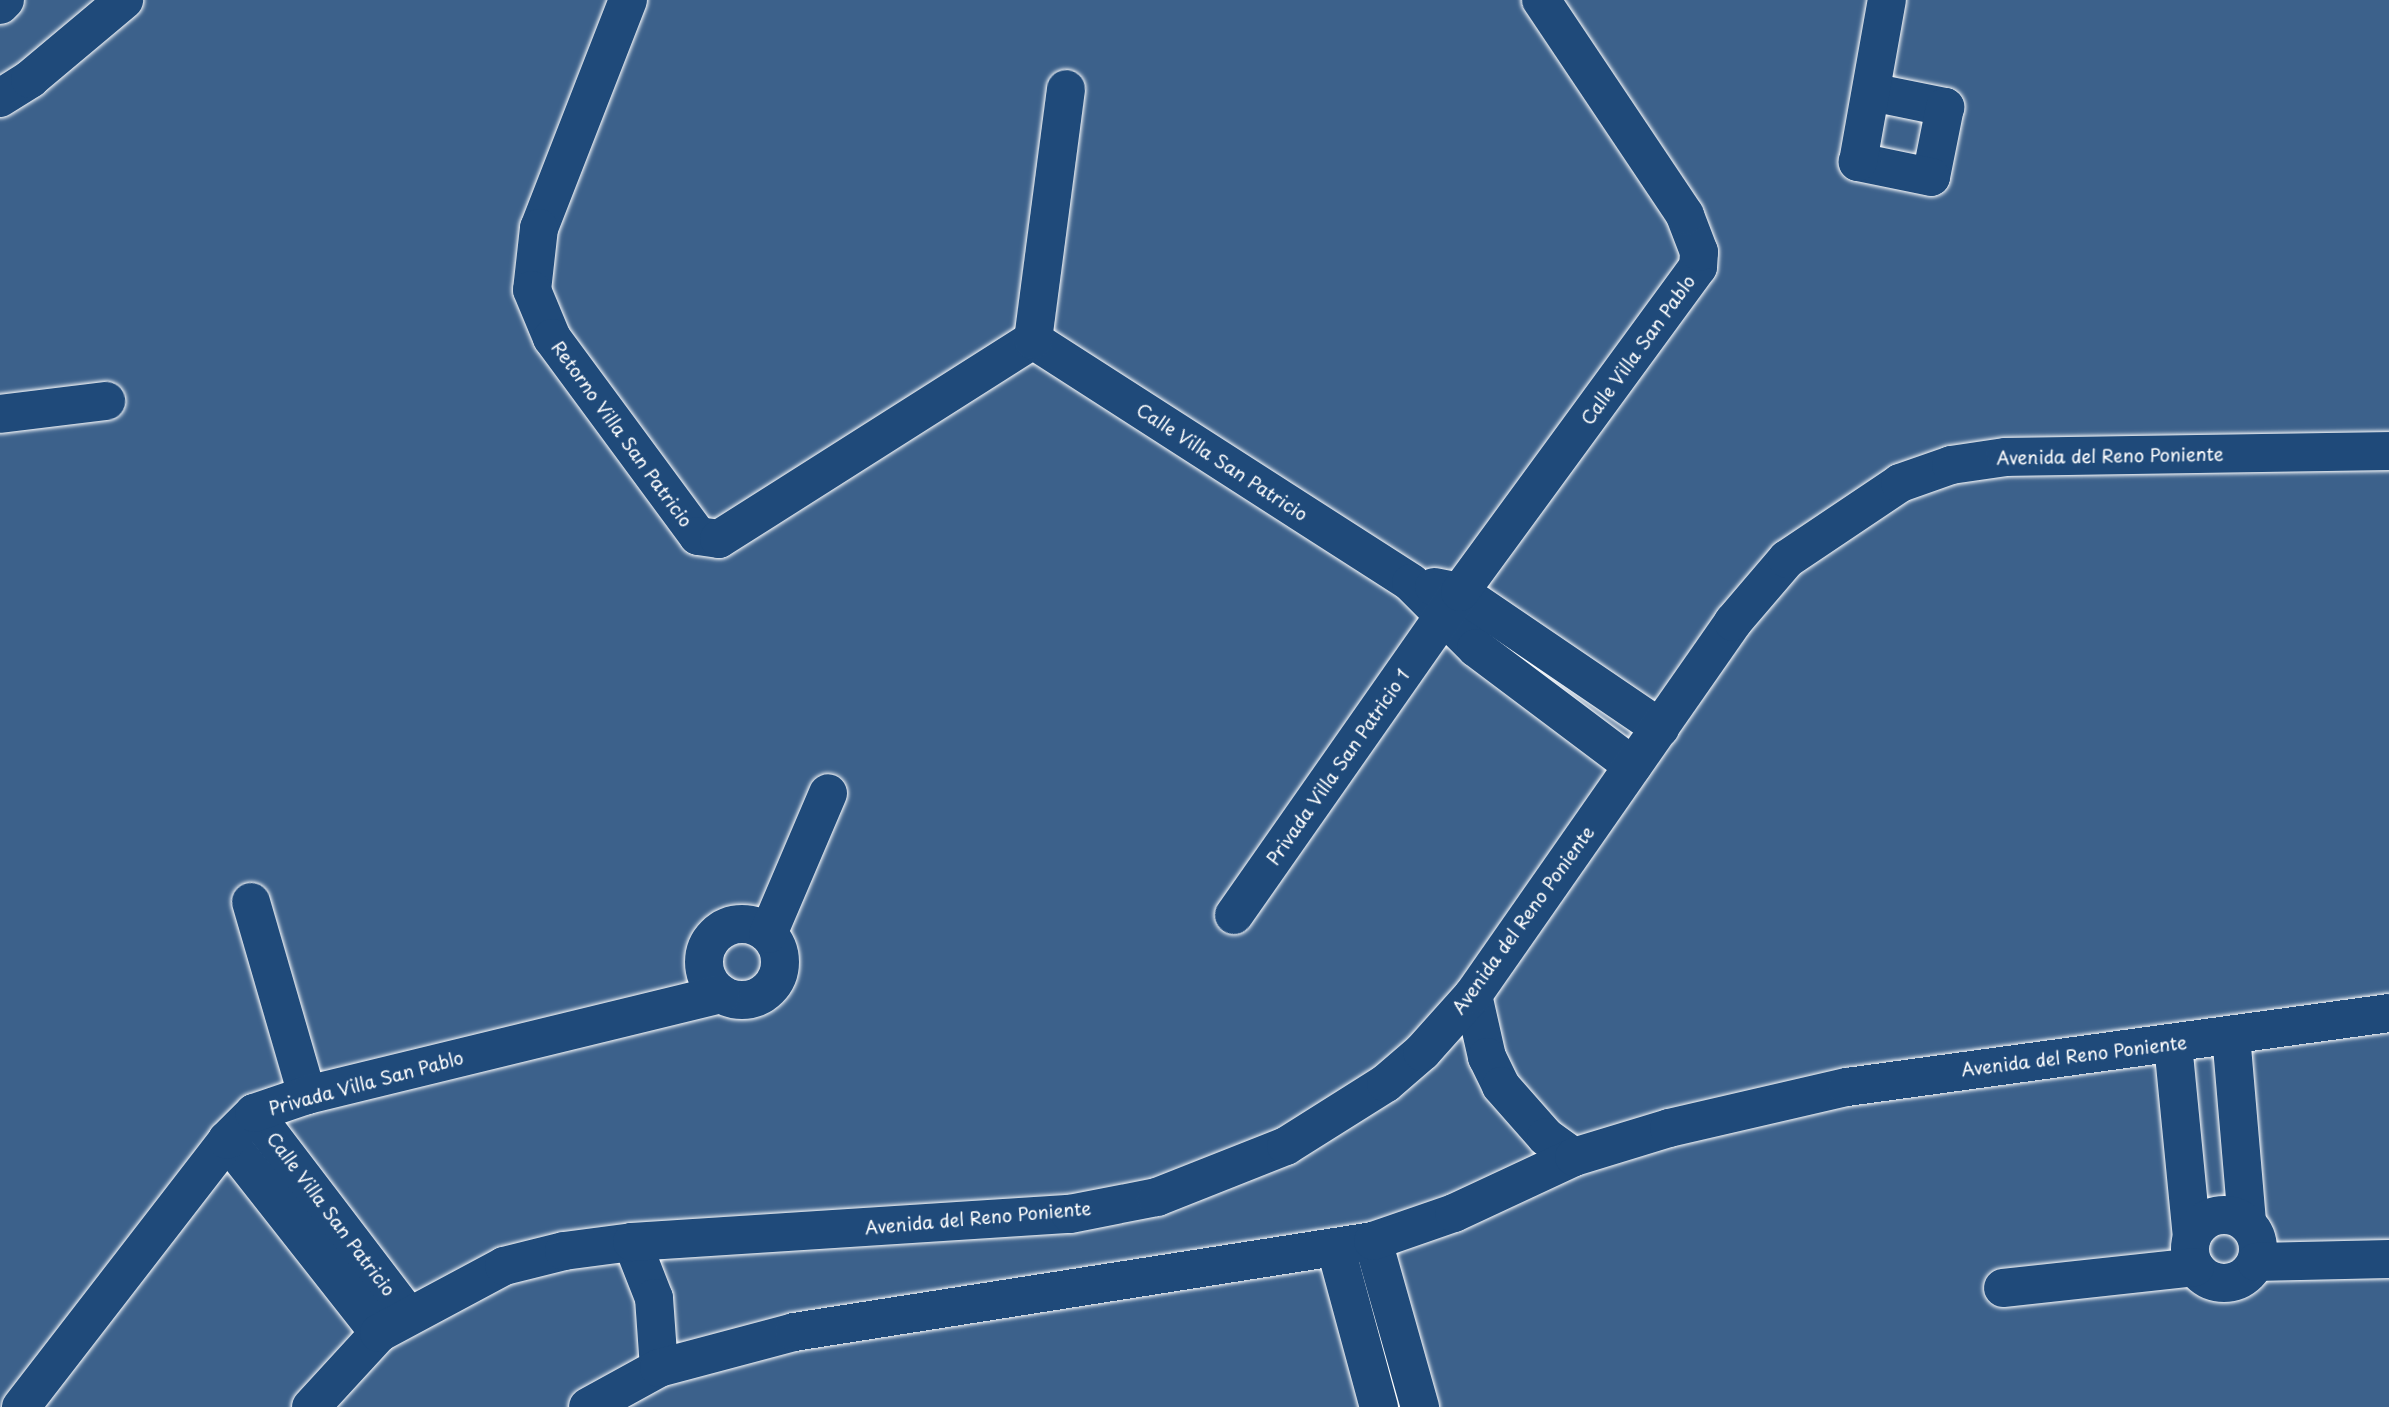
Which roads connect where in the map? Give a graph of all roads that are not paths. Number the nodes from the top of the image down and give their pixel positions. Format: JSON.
{"nodes":[{"id":1,"x":5,"y":0,"type":"edge"},
{"id":2,"x":124,"y":0,"type":"edge"},
{"id":3,"x":628,"y":0,"type":"edge"},
{"id":4,"x":1541,"y":0,"type":"edge"},
{"id":5,"x":1887,"y":0,"type":"edge"},
{"id":6,"x":0,"y":5,"type":"edge"},
{"id":7,"x":1066,"y":89,"type":"dead end"},
{"id":8,"x":1871,"y":92,"type":"dead end"},
{"id":9,"x":0,"y":98,"type":"edge"},
{"id":10,"x":1033,"y":341,"type":"junction"},
{"id":11,"x":106,"y":401,"type":"dead end"},
{"id":12,"x":0,"y":414,"type":"edge"},
{"id":13,"x":2389,"y":451,"type":"edge"},
{"id":14,"x":1451,"y":605,"type":"junction"},
{"id":15,"x":1660,"y":728,"type":"junction"},
{"id":16,"x":1633,"y":766,"type":"junction"},
{"id":17,"x":828,"y":793,"type":"dead end"},
{"id":18,"x":251,"y":902,"type":"dead end"},
{"id":19,"x":1234,"y":915,"type":"dead end"},
{"id":20,"x":768,"y":934,"type":"junction"},
{"id":21,"x":721,"y":994,"type":"junction"},
{"id":22,"x":1473,"y":995,"type":"junction"},
{"id":23,"x":2389,"y":1013,"type":"edge"},
{"id":24,"x":2231,"y":1035,"type":"junction"},
{"id":25,"x":2173,"y":1044,"type":"junction"},
{"id":26,"x":307,"y":1096,"type":"junction"},
{"id":27,"x":254,"y":1113,"type":"junction"},
{"id":28,"x":227,"y":1140,"type":"junction"},
{"id":29,"x":1574,"y":1157,"type":"junction"},
{"id":30,"x":2247,"y":1223,"type":"junction"},
{"id":31,"x":1373,"y":1241,"type":"junction"},
{"id":32,"x":632,"y":1242,"type":"junction"},
{"id":33,"x":1336,"y":1250,"type":"junction"},
{"id":34,"x":2193,"y":1252,"type":"junction"},
{"id":35,"x":2389,"y":1259,"type":"edge"},
{"id":36,"x":2256,"y":1262,"type":"junction"},
{"id":37,"x":2003,"y":1288,"type":"dead end"},
{"id":38,"x":394,"y":1324,"type":"junction"},
{"id":39,"x":659,"y":1367,"type":"junction"},
{"id":40,"x":21,"y":1407,"type":"edge"},
{"id":41,"x":311,"y":1407,"type":"edge"},
{"id":42,"x":588,"y":1407,"type":"edge"},
{"id":43,"x":1379,"y":1407,"type":"edge"},
{"id":44,"x":1420,"y":1407,"type":"edge"}],
"edges":[{"from":1,"to":6,"type":"street"},
{"from":2,"to":9,"type":"street"},
{"from":3,"to":10,"type":"street","name":"Retorno Villa San Patricio"},
{"from":4,"to":14,"type":"street","name":"Calle Villa San Pablo"},
{"from":5,"to":8,"type":"street"},
{"from":7,"to":10,"type":"street"},
{"from":10,"to":14,"type":"street","name":"Calle Villa San Patricio"},
{"from":11,"to":12,"type":"street"},
{"from":13,"to":15,"type":"street","name":"Avenida del Reno Poniente"},
{"from":14,"to":15,"type":"street","name":"Calle Villa San Patricio"},
{"from":14,"to":16,"type":"street","name":"Calle Villa San Patricio"},
{"from":14,"to":19,"type":"street","name":"Privada Villa San Patricio 1"},
{"from":15,"to":16,"type":"street","name":"Avenida del Reno Poniente"},
{"from":16,"to":22,"type":"street","name":"Avenida del Reno Poniente"},
{"from":17,"to":20,"type":"street"},
{"from":18,"to":26,"type":"street"},
{"from":20,"to":21,"type":"street"},
{"from":20,"to":21,"type":"street"},
{"from":21,"to":26,"type":"street","name":"Privada Villa San Pablo"},
{"from":22,"to":29,"type":"street"},
{"from":22,"to":32,"type":"street","name":"Avenida del Reno Poniente"},
{"from":23,"to":24,"type":"street","name":"Avenida del Reno Poniente"},
{"from":24,"to":25,"type":"street","name":"Avenida del Reno Poniente"},
{"from":24,"to":30,"type":"street"},
{"from":25,"to":29,"type":"street","name":"Avenida del Reno Poniente"},
{"from":25,"to":34,"type":"street"},
{"from":26,"to":27,"type":"street","name":"Privada Villa San Pablo"},
{"from":27,"to":28,"type":"street","name":"Privada Villa San Pablo"},
{"from":27,"to":38,"type":"street","name":"Calle Villa San Patricio"},
{"from":28,"to":38,"type":"street","name":"Calle Villa San Patricio"},
{"from":28,"to":40,"type":"street","name":"Privada Villa San Pablo"},
{"from":29,"to":31,"type":"street","name":"Avenida del Reno Poniente"},
{"from":30,"to":34,"type":"street"},
{"from":30,"to":36,"type":"street"},
{"from":31,"to":33,"type":"street","name":"Avenida del Reno Poniente"},
{"from":31,"to":44,"type":"street"},
{"from":32,"to":38,"type":"street","name":"Avenida del Reno Poniente"},
{"from":32,"to":39,"type":"street"},
{"from":33,"to":39,"type":"street","name":"Avenida del Reno Poniente"},
{"from":33,"to":43,"type":"street"},
{"from":34,"to":36,"type":"street"},
{"from":34,"to":37,"type":"street"},
{"from":35,"to":36,"type":"street"},
{"from":38,"to":41,"type":"street","name":"Avenida del Reno Poniente"},
{"from":39,"to":42,"type":"street","name":"Avenida del Reno Poniente"}]}
